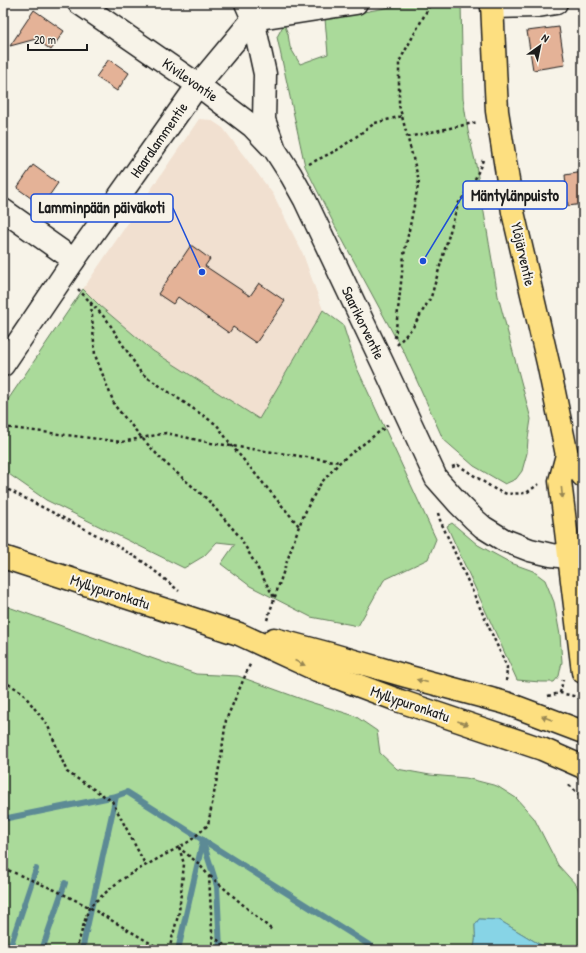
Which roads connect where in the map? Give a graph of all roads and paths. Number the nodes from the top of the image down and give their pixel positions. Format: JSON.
{"nodes":[{"id":1,"x":79,"y":3,"type":"edge"},
{"id":2,"x":356,"y":3,"type":"edge"},
{"id":3,"x":430,"y":3,"type":"edge"},
{"id":4,"x":556,"y":3,"type":"edge"},
{"id":5,"x":492,"y":5,"type":"edge"},
{"id":6,"x":249,"y":11,"type":"edge"},
{"id":7,"x":198,"y":85,"type":"junction"},
{"id":8,"x":402,"y":116,"type":"junction"},
{"id":9,"x":480,"y":121,"type":"dead end"},
{"id":10,"x":408,"y":137,"type":"junction"},
{"id":11,"x":275,"y":150,"type":"junction"},
{"id":12,"x":484,"y":158,"type":"dead end"},
{"id":13,"x":308,"y":165,"type":"dead end"},
{"id":14,"x":3,"y":210,"type":"edge"},
{"id":15,"x":69,"y":267,"type":"junction"},
{"id":16,"x":91,"y":303,"type":"junction"},
{"id":17,"x":3,"y":365,"type":"edge"},
{"id":18,"x":394,"y":421,"type":"dead end"},
{"id":19,"x":3,"y":427,"type":"edge"},
{"id":20,"x":142,"y":438,"type":"junction"},
{"id":21,"x":232,"y":446,"type":"junction"},
{"id":22,"x":567,"y":455,"type":"junction"},
{"id":23,"x":340,"y":462,"type":"junction"},
{"id":24,"x":450,"y":467,"type":"dead end"},
{"id":25,"x":583,"y":476,"type":"edge"},
{"id":26,"x":543,"y":481,"type":"dead end"},
{"id":27,"x":3,"y":487,"type":"edge"},
{"id":28,"x":436,"y":508,"type":"dead end"},
{"id":29,"x":299,"y":526,"type":"junction"},
{"id":30,"x":3,"y":557,"type":"edge"},
{"id":31,"x":576,"y":558,"type":"edge"},
{"id":32,"x":182,"y":594,"type":"dead end"},
{"id":33,"x":260,"y":619,"type":"dead end"},
{"id":34,"x":267,"y":621,"type":"dead end"},
{"id":35,"x":239,"y":634,"type":"junction"},
{"id":36,"x":259,"y":644,"type":"junction"},
{"id":37,"x":583,"y":672,"type":"edge"},
{"id":38,"x":3,"y":681,"type":"edge"},
{"id":39,"x":505,"y":689,"type":"dead end"},
{"id":40,"x":543,"y":698,"type":"dead end"},
{"id":41,"x":583,"y":698,"type":"edge"},
{"id":42,"x":583,"y":732,"type":"edge"},
{"id":43,"x":583,"y":767,"type":"edge"},
{"id":44,"x":178,"y":847,"type":"junction"},
{"id":45,"x":146,"y":866,"type":"junction"},
{"id":46,"x":3,"y":868,"type":"edge"},
{"id":47,"x":209,"y":876,"type":"junction"},
{"id":48,"x":89,"y":908,"type":"junction"},
{"id":49,"x":272,"y":930,"type":"dead end"},
{"id":50,"x":212,"y":936,"type":"junction"},
{"id":51,"x":76,"y":950,"type":"edge"},
{"id":52,"x":162,"y":950,"type":"edge"},
{"id":53,"x":169,"y":950,"type":"edge"},
{"id":54,"x":213,"y":950,"type":"edge"},
{"id":55,"x":231,"y":950,"type":"edge"}],
"edges":[{"from":1,"to":7,"type":"street","name":"Kivilevontie"},
{"from":2,"to":6,"type":"street"},
{"from":3,"to":8,"type":"path"},
{"from":4,"to":5,"type":"street"},
{"from":5,"to":22,"type":"main road","name":"Ylöjärventie"},
{"from":6,"to":7,"type":"street","name":"Haaralammentie"},
{"from":6,"to":11,"type":"street","name":"Saarikorventie"},
{"from":7,"to":11,"type":"street","name":"Kivilevontie"},
{"from":7,"to":15,"type":"street","name":"Haaralammentie"},
{"from":8,"to":10,"type":"path"},
{"from":8,"to":13,"type":"path"},
{"from":9,"to":10,"type":"path"},
{"from":10,"to":12,"type":"path"},
{"from":11,"to":31,"type":"street","name":"Saarikorventie"},
{"from":14,"to":15,"type":"street"},
{"from":15,"to":16,"type":"path"},
{"from":15,"to":17,"type":"street","name":"Haaralammentie"},
{"from":16,"to":20,"type":"path"},
{"from":16,"to":21,"type":"path"},
{"from":18,"to":23,"type":"path"},
{"from":19,"to":20,"type":"path"},
{"from":20,"to":21,"type":"path"},
{"from":20,"to":29,"type":"path"},
{"from":21,"to":23,"type":"path"},
{"from":21,"to":29,"type":"path"},
{"from":22,"to":25,"type":"main road","name":"Ylöjärventie"},
{"from":22,"to":31,"type":"main road","name":"Ylöjärventie","one_way":true},
{"from":23,"to":29,"type":"path"},
{"from":24,"to":26,"type":"path"},
{"from":27,"to":32,"type":"path"},
{"from":28,"to":39,"type":"path"},
{"from":30,"to":35,"type":"main road","name":"Myllypuronkatu"},
{"from":31,"to":37,"type":"main road","name":"Ylöjärventie"},
{"from":33,"to":34,"type":"path"},
{"from":35,"to":36,"type":"main road","name":"Myllypuronkatu"},
{"from":42,"to":35,"type":"main road","name":"Myllypuronkatu","one_way":true},
{"from":36,"to":43,"type":"main road","name":"Myllypuronkatu","one_way":true},
{"from":36,"to":44,"type":"path"},
{"from":38,"to":45,"type":"path"},
{"from":40,"to":41,"type":"path"},
{"from":44,"to":45,"type":"path"},
{"from":44,"to":47,"type":"path"},
{"from":44,"to":53,"type":"path"},
{"from":45,"to":48,"type":"path"},
{"from":46,"to":48,"type":"path"},
{"from":47,"to":49,"type":"path"},
{"from":47,"to":50,"type":"path"},
{"from":48,"to":51,"type":"path"},
{"from":48,"to":52,"type":"path"},
{"from":50,"to":54,"type":"path"},
{"from":50,"to":55,"type":"path"}]}
